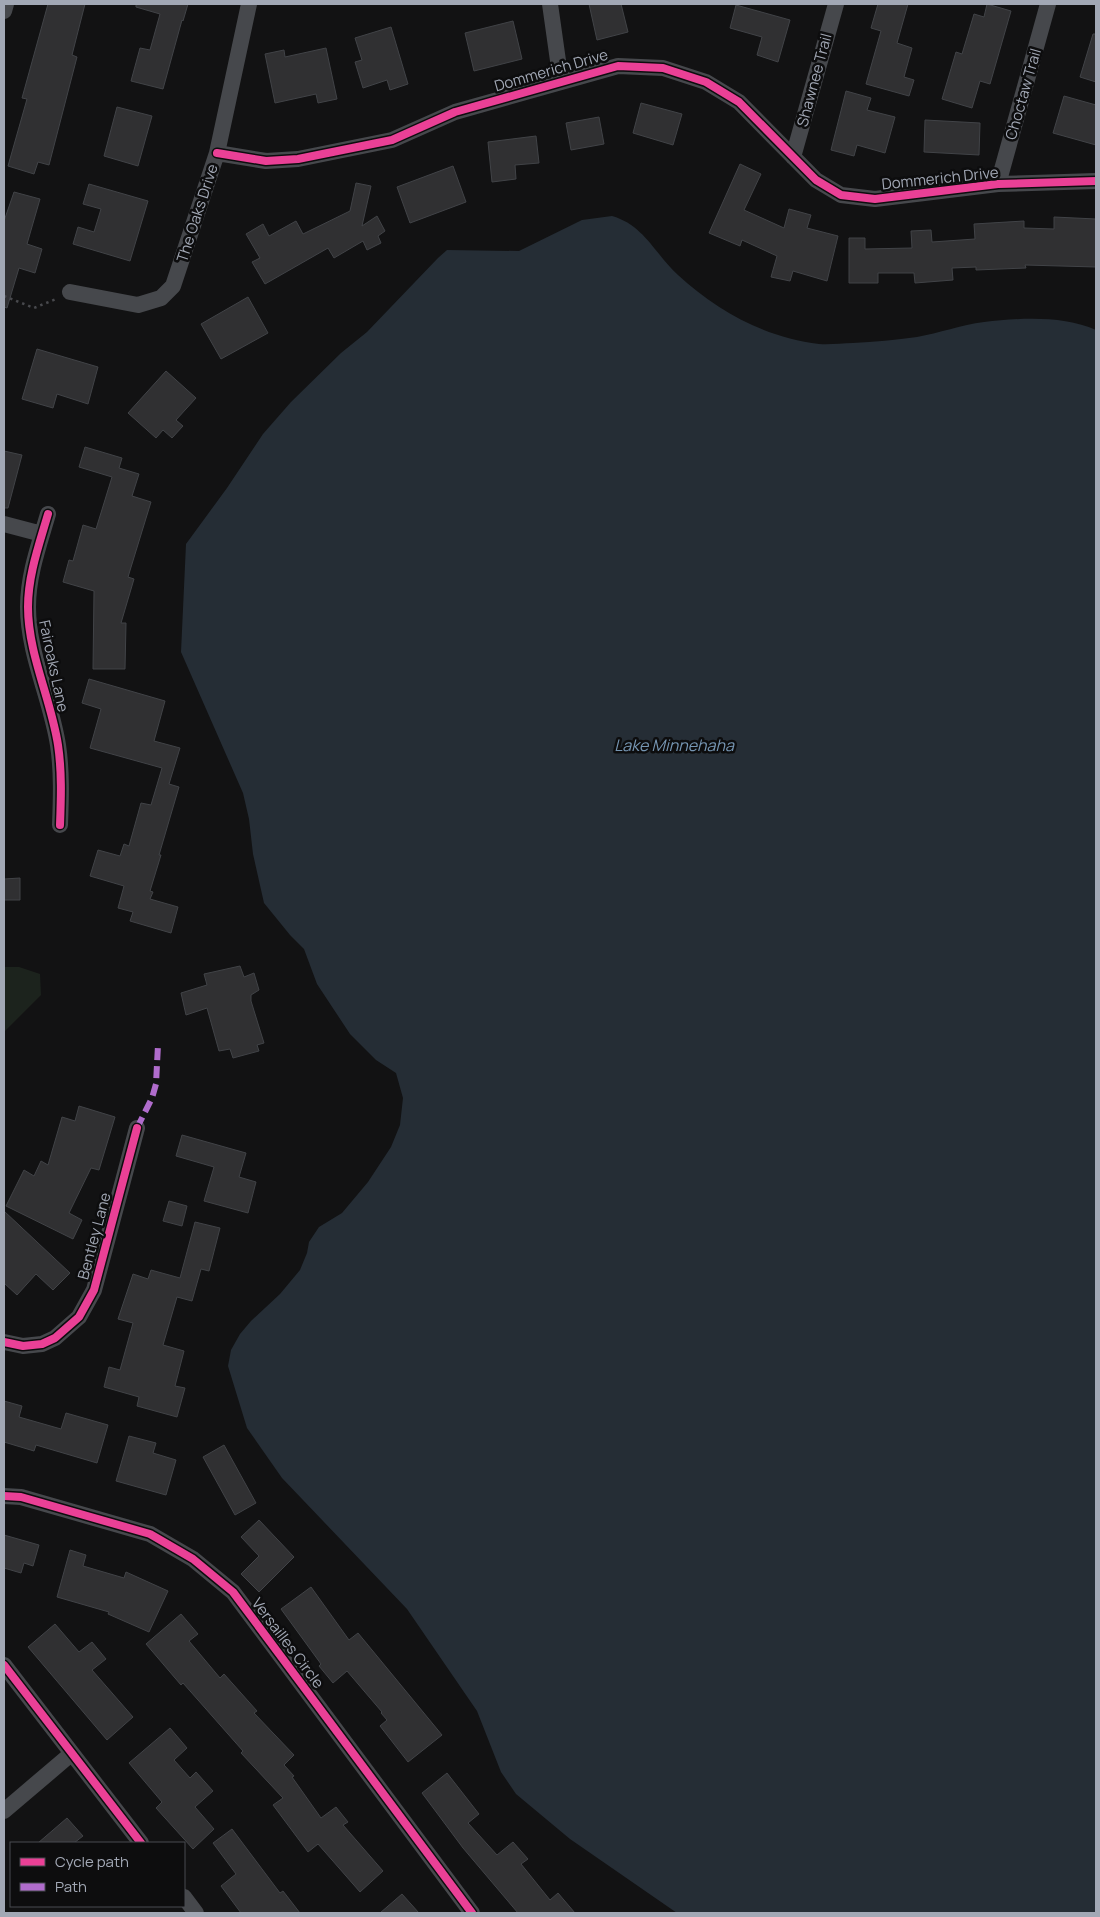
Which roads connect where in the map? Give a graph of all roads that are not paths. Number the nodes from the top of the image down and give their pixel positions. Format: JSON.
{"nodes":[{"id":1,"x":6,"y":4,"type":"edge"},
{"id":2,"x":249,"y":4,"type":"edge"},
{"id":3,"x":550,"y":4,"type":"edge"},
{"id":4,"x":836,"y":4,"type":"edge"},
{"id":5,"x":1048,"y":4,"type":"edge"},
{"id":6,"x":4,"y":11,"type":"edge"},
{"id":7,"x":561,"y":82,"type":"junction"},
{"id":8,"x":217,"y":153,"type":"junction"},
{"id":9,"x":793,"y":157,"type":"junction"},
{"id":10,"x":1096,"y":182,"type":"edge"},
{"id":11,"x":998,"y":184,"type":"junction"},
{"id":12,"x":70,"y":292,"type":"road end"},
{"id":13,"x":48,"y":514,"type":"dead end"},
{"id":14,"x":4,"y":524,"type":"edge"},
{"id":15,"x":42,"y":534,"type":"junction"},
{"id":16,"x":60,"y":825,"type":"dead end"},
{"id":17,"x":137,"y":1128,"type":"dead end"},
{"id":18,"x":4,"y":1342,"type":"edge"},
{"id":19,"x":4,"y":1496,"type":"edge"},
{"id":20,"x":4,"y":1665,"type":"edge"},
{"id":21,"x":71,"y":1754,"type":"junction"},
{"id":22,"x":4,"y":1811,"type":"edge"},
{"id":23,"x":140,"y":1842,"type":"edge"},
{"id":24,"x":185,"y":1898,"type":"edge"},
{"id":25,"x":196,"y":1913,"type":"edge"},
{"id":26,"x":472,"y":1913,"type":"edge"}],
"edges":[{"from":1,"to":6,"type":"street"},
{"from":2,"to":8,"type":"street","name":"The Oaks Drive"},
{"from":3,"to":7,"type":"street"},
{"from":4,"to":9,"type":"street","name":"Shawnee Trail"},
{"from":5,"to":11,"type":"street","name":"Choctaw Trail"},
{"from":7,"to":8,"type":"street","name":"Dommerich Drive"},
{"from":7,"to":9,"type":"street","name":"Dommerich Drive"},
{"from":8,"to":12,"type":"street","name":"The Oaks Drive"},
{"from":9,"to":11,"type":"street","name":"Dommerich Drive"},
{"from":10,"to":11,"type":"street","name":"Dommerich Drive"},
{"from":13,"to":15,"type":"street","name":"Fairoaks Lane"},
{"from":14,"to":15,"type":"street"},
{"from":15,"to":16,"type":"street","name":"Fairoaks Lane"},
{"from":17,"to":18,"type":"street","name":"Bentley Lane"},
{"from":19,"to":26,"type":"street","name":"Versailles Circle"},
{"from":20,"to":21,"type":"street"},
{"from":21,"to":22,"type":"street"},
{"from":21,"to":23,"type":"street"},
{"from":24,"to":25,"type":"street"}]}
